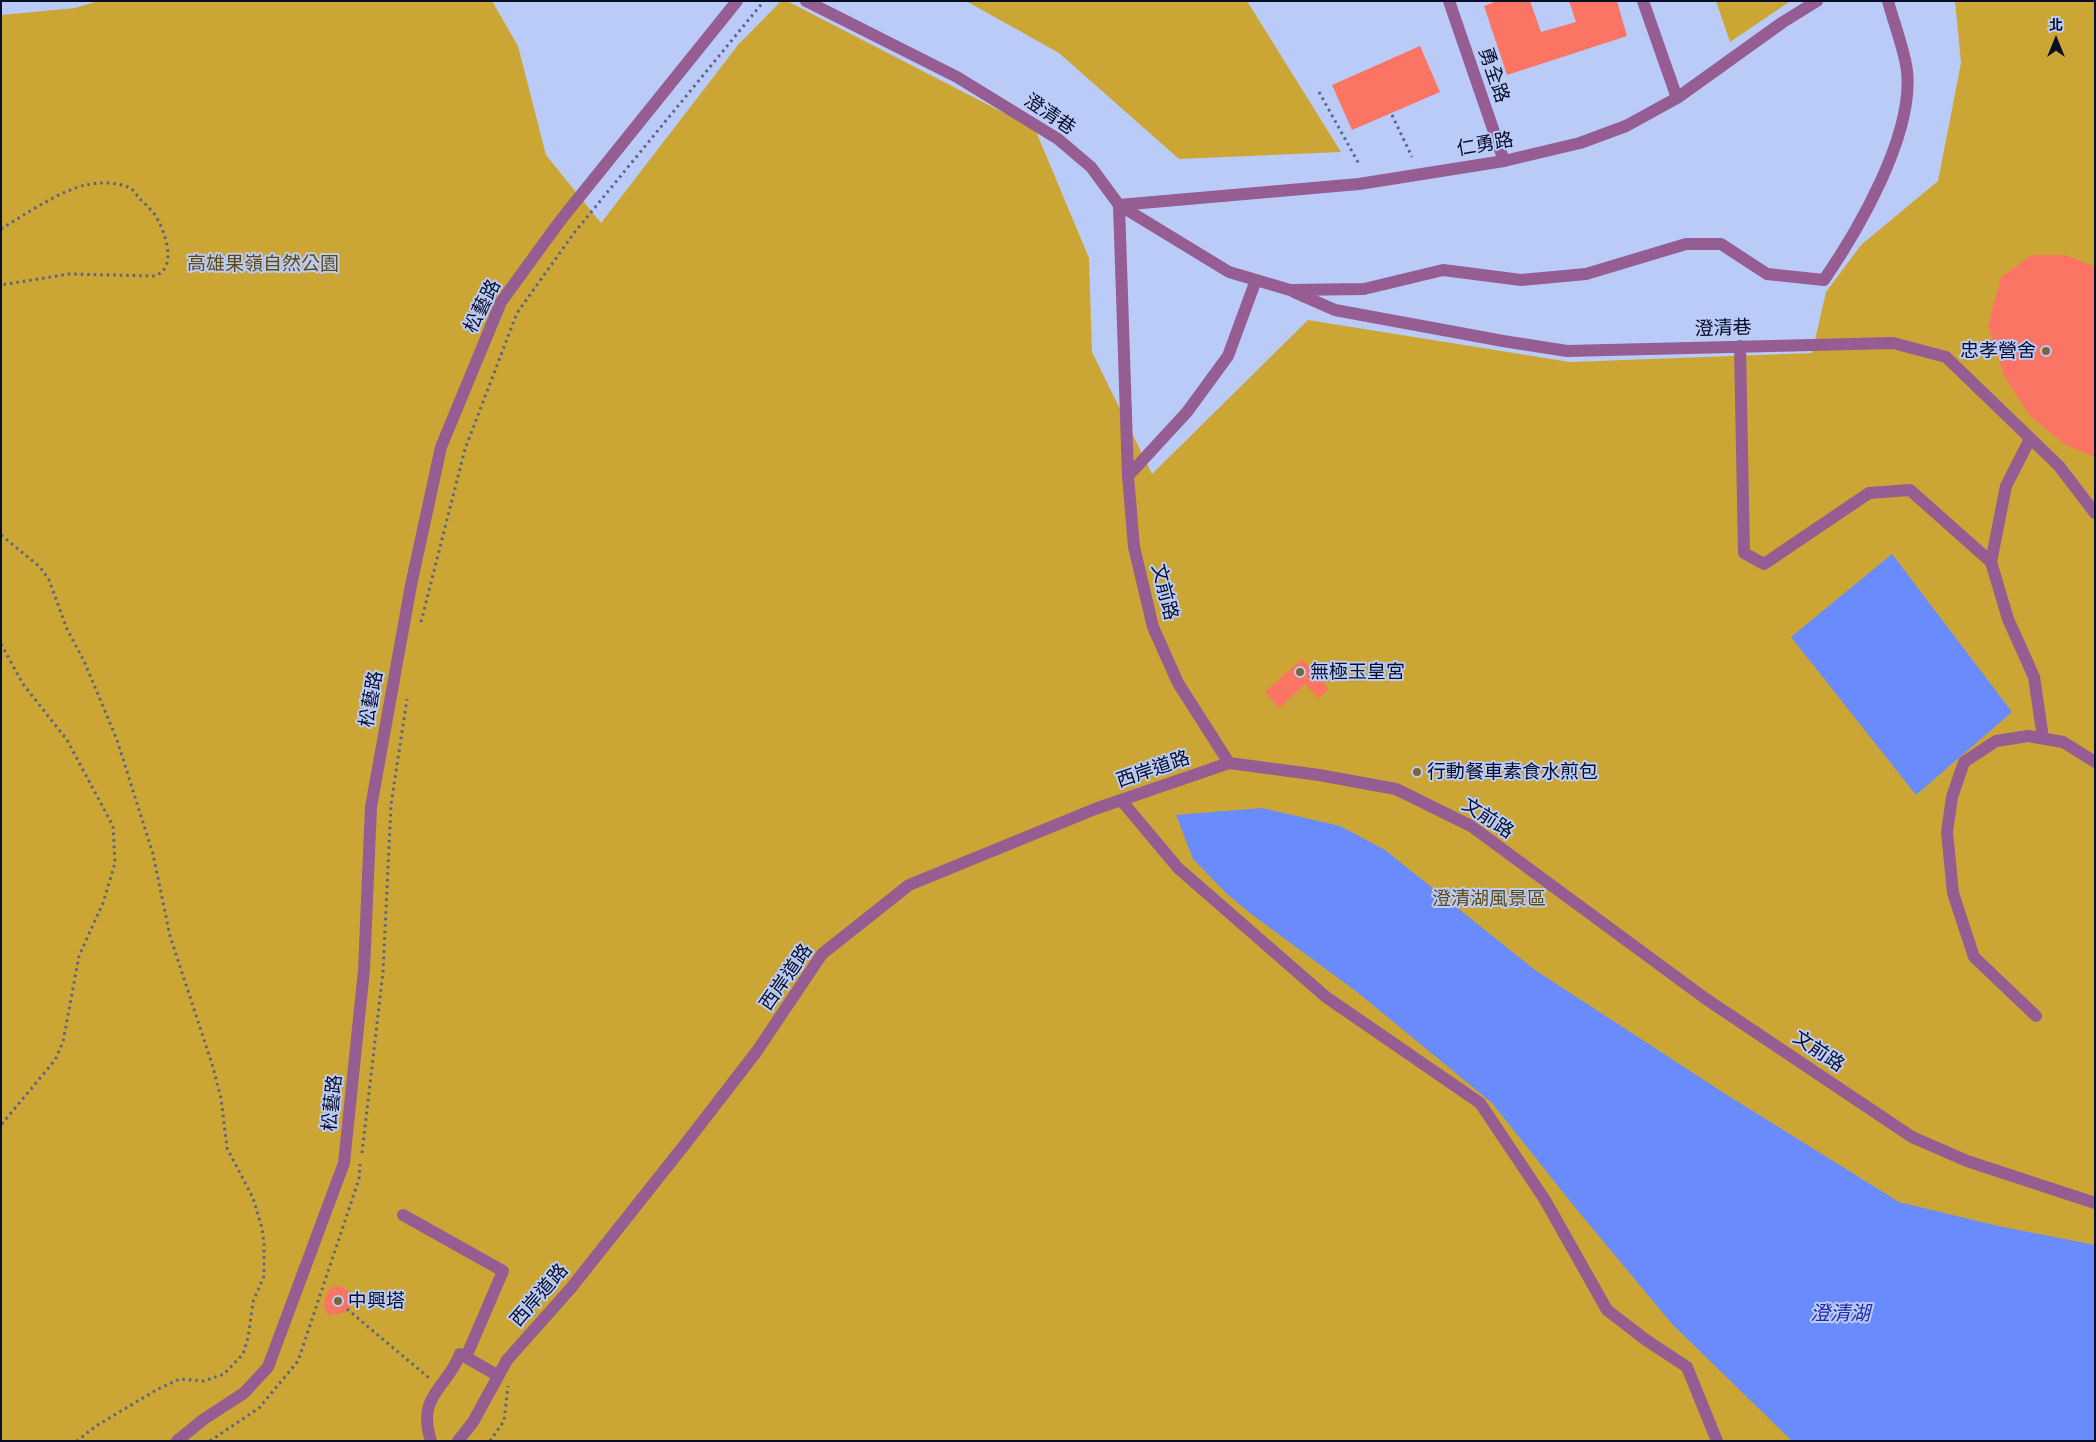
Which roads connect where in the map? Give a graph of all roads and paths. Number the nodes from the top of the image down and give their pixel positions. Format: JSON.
{"nodes":[{"id":1,"x":737,"y":1,"type":"edge"},
{"id":2,"x":764,"y":1,"type":"edge"},
{"id":3,"x":806,"y":1,"type":"edge"},
{"id":4,"x":1449,"y":1,"type":"edge"},
{"id":5,"x":1643,"y":1,"type":"edge"},
{"id":6,"x":1817,"y":1,"type":"edge"},
{"id":7,"x":1888,"y":1,"type":"edge"},
{"id":8,"x":1319,"y":92,"type":"dead end"},
{"id":9,"x":1677,"y":98,"type":"junction"},
{"id":10,"x":1392,"y":115,"type":"dead end"},
{"id":11,"x":1412,"y":157,"type":"dead end"},
{"id":12,"x":1504,"y":161,"type":"junction"},
{"id":13,"x":1359,"y":164,"type":"dead end"},
{"id":14,"x":1119,"y":204,"type":"junction"},
{"id":15,"x":1,"y":229,"type":"edge"},
{"id":16,"x":1256,"y":280,"type":"junction"},
{"id":17,"x":1,"y":284,"type":"edge"},
{"id":18,"x":1290,"y":290,"type":"junction"},
{"id":19,"x":1740,"y":346,"type":"junction"},
{"id":20,"x":2030,"y":439,"type":"junction"},
{"id":21,"x":1128,"y":476,"type":"junction"},
{"id":22,"x":2095,"y":513,"type":"edge"},
{"id":23,"x":1,"y":535,"type":"edge"},
{"id":24,"x":1990,"y":562,"type":"junction"},
{"id":25,"x":419,"y":632,"type":"dead end"},
{"id":26,"x":1,"y":644,"type":"edge"},
{"id":27,"x":409,"y":689,"type":"dead end"},
{"id":28,"x":2042,"y":738,"type":"junction"},
{"id":29,"x":2095,"y":762,"type":"edge"},
{"id":30,"x":1228,"y":763,"type":"junction"},
{"id":31,"x":1121,"y":800,"type":"junction"},
{"id":32,"x":2036,"y":1016,"type":"dead end"},
{"id":33,"x":1,"y":1125,"type":"edge"},
{"id":34,"x":2095,"y":1203,"type":"edge"},
{"id":35,"x":403,"y":1215,"type":"dead end"},
{"id":36,"x":347,"y":1309,"type":"dead end"},
{"id":37,"x":466,"y":1357,"type":"junction"},
{"id":38,"x":499,"y":1373,"type":"junction"},
{"id":39,"x":439,"y":1387,"type":"junction"},
{"id":40,"x":77,"y":1441,"type":"edge"},
{"id":41,"x":177,"y":1441,"type":"edge"},
{"id":42,"x":210,"y":1441,"type":"edge"},
{"id":43,"x":431,"y":1441,"type":"edge"},
{"id":44,"x":458,"y":1441,"type":"edge"},
{"id":45,"x":490,"y":1441,"type":"edge"},
{"id":46,"x":1716,"y":1441,"type":"edge"}],
"edges":[{"from":1,"to":41,"type":"street","name":"松藝路"},
{"from":2,"to":25,"type":"path"},
{"from":3,"to":14,"type":"street","name":"澄清巷"},
{"from":4,"to":12,"type":"street","name":"勇全路"},
{"from":5,"to":9,"type":"street"},
{"from":6,"to":9,"type":"street","name":"仁勇路"},
{"from":7,"to":18,"type":"street","name":"澄清巷"},
{"from":8,"to":13,"type":"path"},
{"from":9,"to":12,"type":"street","name":"仁勇路"},
{"from":10,"to":11,"type":"path"},
{"from":12,"to":14,"type":"street","name":"仁勇路"},
{"from":14,"to":16,"type":"street","name":"澄清巷"},
{"from":14,"to":21,"type":"street","name":"文前路"},
{"from":15,"to":17,"type":"path"},
{"from":16,"to":18,"type":"street","name":"澄清巷"},
{"from":16,"to":21,"type":"street"},
{"from":18,"to":19,"type":"street","name":"澄清巷"},
{"from":19,"to":20,"type":"street","name":"澄清巷"},
{"from":19,"to":24,"type":"street"},
{"from":20,"to":22,"type":"street","name":"澄清巷"},
{"from":20,"to":24,"type":"street"},
{"from":21,"to":30,"type":"street","name":"文前路"},
{"from":23,"to":40,"type":"path"},
{"from":24,"to":28,"type":"street"},
{"from":26,"to":33,"type":"path"},
{"from":27,"to":42,"type":"path"},
{"from":28,"to":29,"type":"street"},
{"from":28,"to":32,"type":"street"},
{"from":30,"to":31,"type":"street","name":"西岸道路"},
{"from":30,"to":34,"type":"street","name":"文前路"},
{"from":31,"to":38,"type":"street","name":"西岸道路"},
{"from":31,"to":46,"type":"street"},
{"from":35,"to":37,"type":"street","name":"西岸道路"},
{"from":36,"to":39,"type":"path"},
{"from":37,"to":38,"type":"street"},
{"from":37,"to":39,"type":"street","name":"西岸道路"},
{"from":38,"to":44,"type":"street","name":"西岸道路"},
{"from":38,"to":45,"type":"path"},
{"from":39,"to":43,"type":"street","name":"西岸道路"}]}
